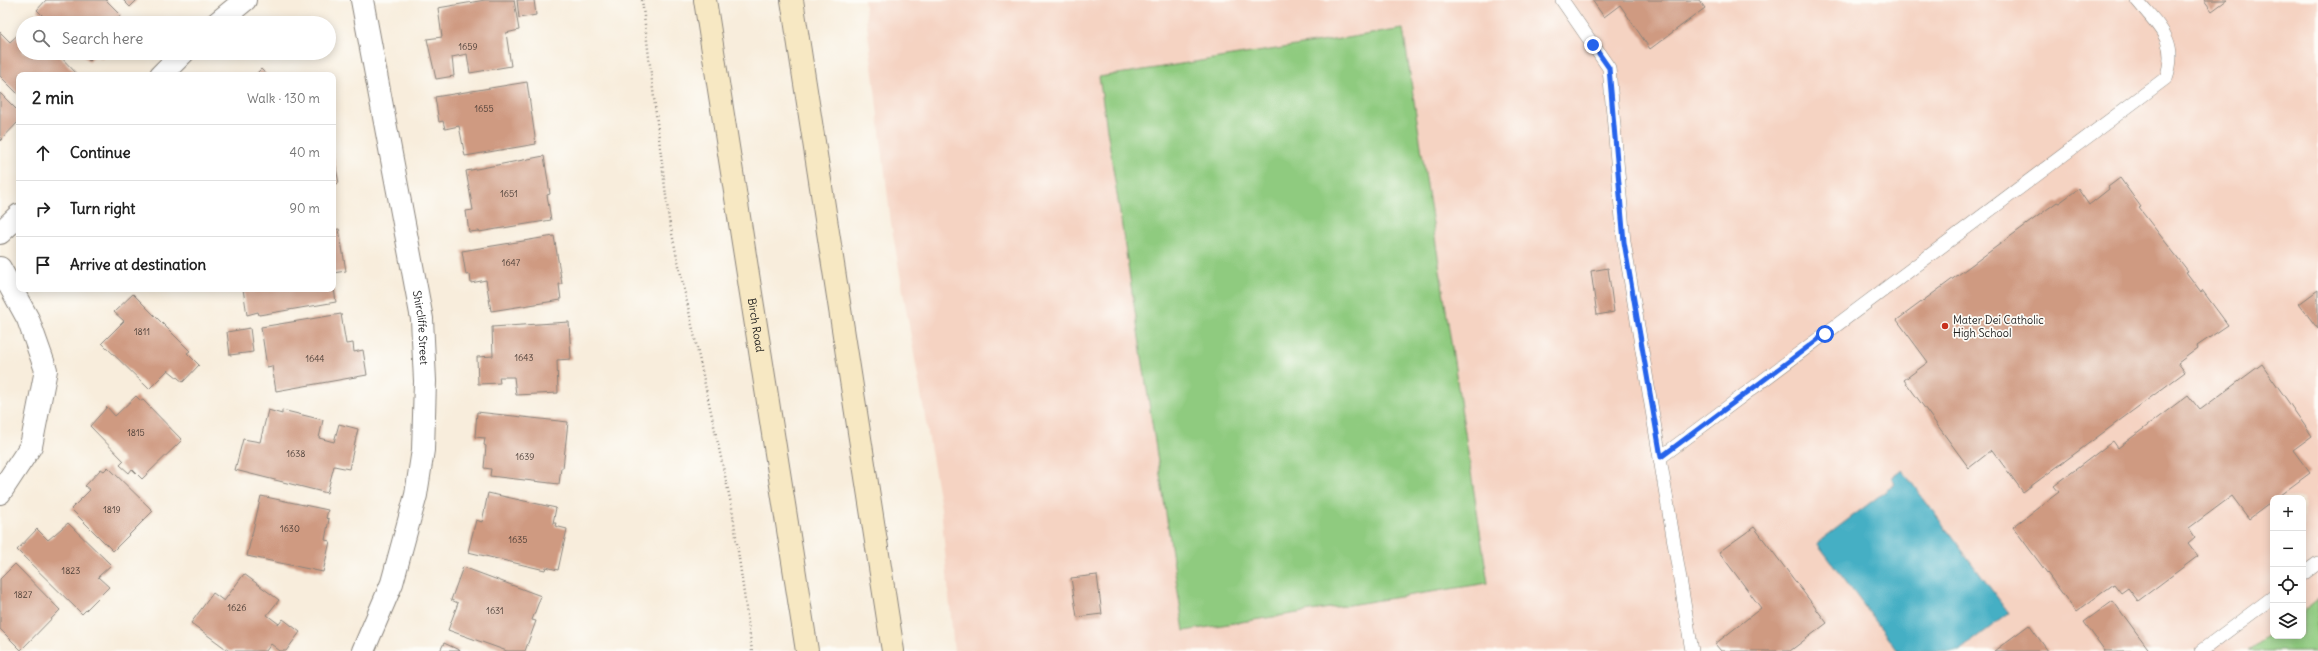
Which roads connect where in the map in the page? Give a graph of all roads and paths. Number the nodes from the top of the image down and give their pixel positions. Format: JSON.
{"nodes":[{"id":1,"x":245,"y":0,"type":"edge"},
{"id":2,"x":362,"y":0,"type":"edge"},
{"id":3,"x":642,"y":0,"type":"edge"},
{"id":4,"x":705,"y":0,"type":"edge"},
{"id":5,"x":792,"y":0,"type":"edge"},
{"id":6,"x":1562,"y":0,"type":"edge"},
{"id":7,"x":2137,"y":0,"type":"edge"},
{"id":8,"x":226,"y":16,"type":"edge"},
{"id":9,"x":176,"y":60,"type":"edge"},
{"id":10,"x":164,"y":72,"type":"edge"},
{"id":11,"x":16,"y":217,"type":"edge"},
{"id":12,"x":0,"y":233,"type":"edge"},
{"id":13,"x":0,"y":268,"type":"edge"},
{"id":14,"x":1661,"y":457,"type":"junction"},
{"id":15,"x":0,"y":492,"type":"edge"},
{"id":16,"x":2318,"y":563,"type":"edge"},
{"id":17,"x":2306,"y":572,"type":"edge"},
{"id":18,"x":2270,"y":599,"type":"edge"},
{"id":19,"x":363,"y":651,"type":"edge"},
{"id":20,"x":752,"y":651,"type":"edge"},
{"id":21,"x":807,"y":651,"type":"edge"},
{"id":22,"x":893,"y":651,"type":"edge"},
{"id":23,"x":1692,"y":651,"type":"edge"},
{"id":24,"x":2201,"y":651,"type":"edge"}],
"edges":[{"from":1,"to":8,"type":"street"},
{"from":2,"to":19,"type":"street","name":"Shircliffe Street"},
{"from":3,"to":20,"type":"path"},
{"from":4,"to":21,"type":"main road","name":"Birch Road"},
{"from":5,"to":22,"type":"main road"},
{"from":6,"to":14,"type":"lane"},
{"from":7,"to":14,"type":"lane"},
{"from":9,"to":10,"type":"street"},
{"from":11,"to":12,"type":"street"},
{"from":13,"to":15,"type":"street"},
{"from":14,"to":23,"type":"lane"},
{"from":16,"to":17,"type":"lane"},
{"from":18,"to":24,"type":"lane"}]}
